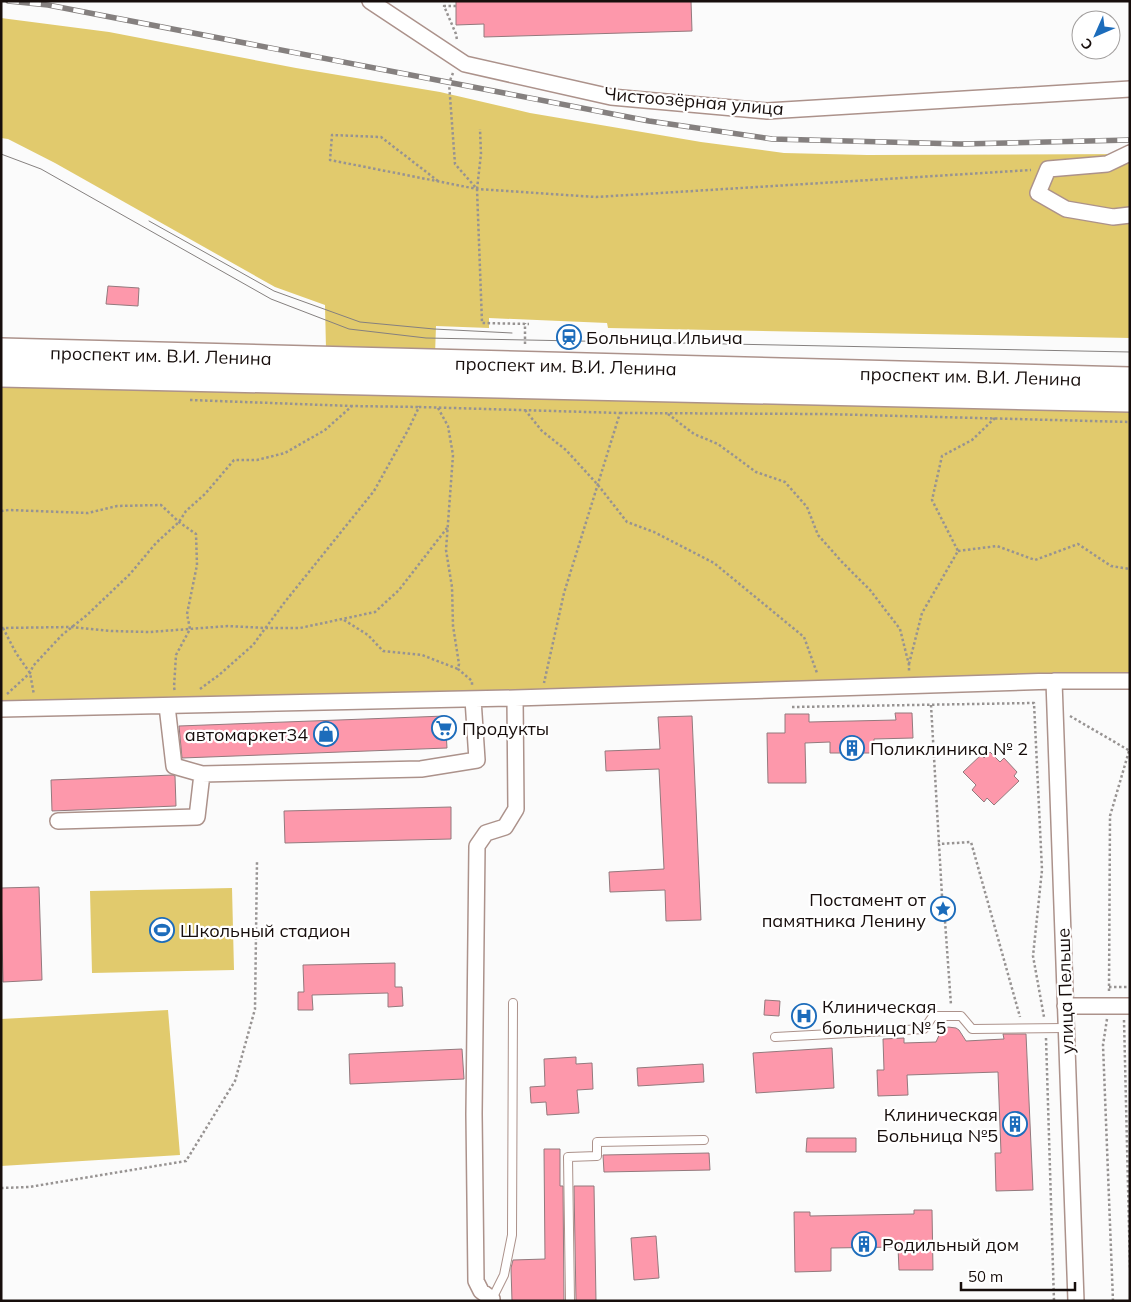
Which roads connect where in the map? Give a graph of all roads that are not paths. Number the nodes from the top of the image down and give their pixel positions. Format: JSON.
{"nodes":[{"id":1,"x":370,"y":1,"type":"edge"},
{"id":2,"x":1130,"y":89,"type":"edge"},
{"id":3,"x":1130,"y":153,"type":"edge"},
{"id":4,"x":1130,"y":215,"type":"edge"},
{"id":5,"x":1,"y":351,"type":"edge"},
{"id":6,"x":1,"y":374,"type":"edge"},
{"id":7,"x":1130,"y":380,"type":"edge"},
{"id":8,"x":1130,"y":399,"type":"edge"},
{"id":9,"x":1054,"y":681,"type":"junction"},
{"id":10,"x":1130,"y":681,"type":"edge"},
{"id":11,"x":515,"y":698,"type":"junction"},
{"id":12,"x":473,"y":699,"type":"junction"},
{"id":13,"x":3,"y":702,"type":"edge"},
{"id":14,"x":173,"y":705,"type":"junction"},
{"id":15,"x":202,"y":774,"type":"junction"},
{"id":16,"x":58,"y":821,"type":"dead end"},
{"id":17,"x":513,"y":1003,"type":"dead end"},
{"id":18,"x":1065,"y":1006,"type":"junction"},
{"id":19,"x":1121,"y":1006,"type":"edge"},
{"id":20,"x":1066,"y":1028,"type":"junction"},
{"id":21,"x":775,"y":1038,"type":"dead end"},
{"id":22,"x":704,"y":1140,"type":"dead end"},
{"id":23,"x":492,"y":1300,"type":"edge"},
{"id":24,"x":570,"y":1301,"type":"edge"},
{"id":25,"x":1076,"y":1301,"type":"edge"}],
"edges":[{"from":1,"to":2,"type":"street","name":"Чистоозёрная улица"},
{"from":3,"to":4,"type":"street"},
{"from":5,"to":7,"type":"main road","name":"проспект им. В.И. Ленина"},
{"from":6,"to":8,"type":"main road","name":"проспект им. В.И. Ленина"},
{"from":9,"to":10,"type":"street"},
{"from":9,"to":11,"type":"street"},
{"from":9,"to":18,"type":"street","name":"улица Пельше"},
{"from":11,"to":12,"type":"street"},
{"from":11,"to":23,"type":"street"},
{"from":12,"to":14,"type":"street"},
{"from":12,"to":15,"type":"street"},
{"from":13,"to":14,"type":"street"},
{"from":14,"to":15,"type":"street"},
{"from":15,"to":16,"type":"street"},
{"from":17,"to":23,"type":"lane"},
{"from":18,"to":19,"type":"street"},
{"from":18,"to":20,"type":"street","name":"улица Пельше"},
{"from":20,"to":21,"type":"lane"},
{"from":20,"to":25,"type":"street","name":"улица Пельше"},
{"from":22,"to":24,"type":"lane"}]}
